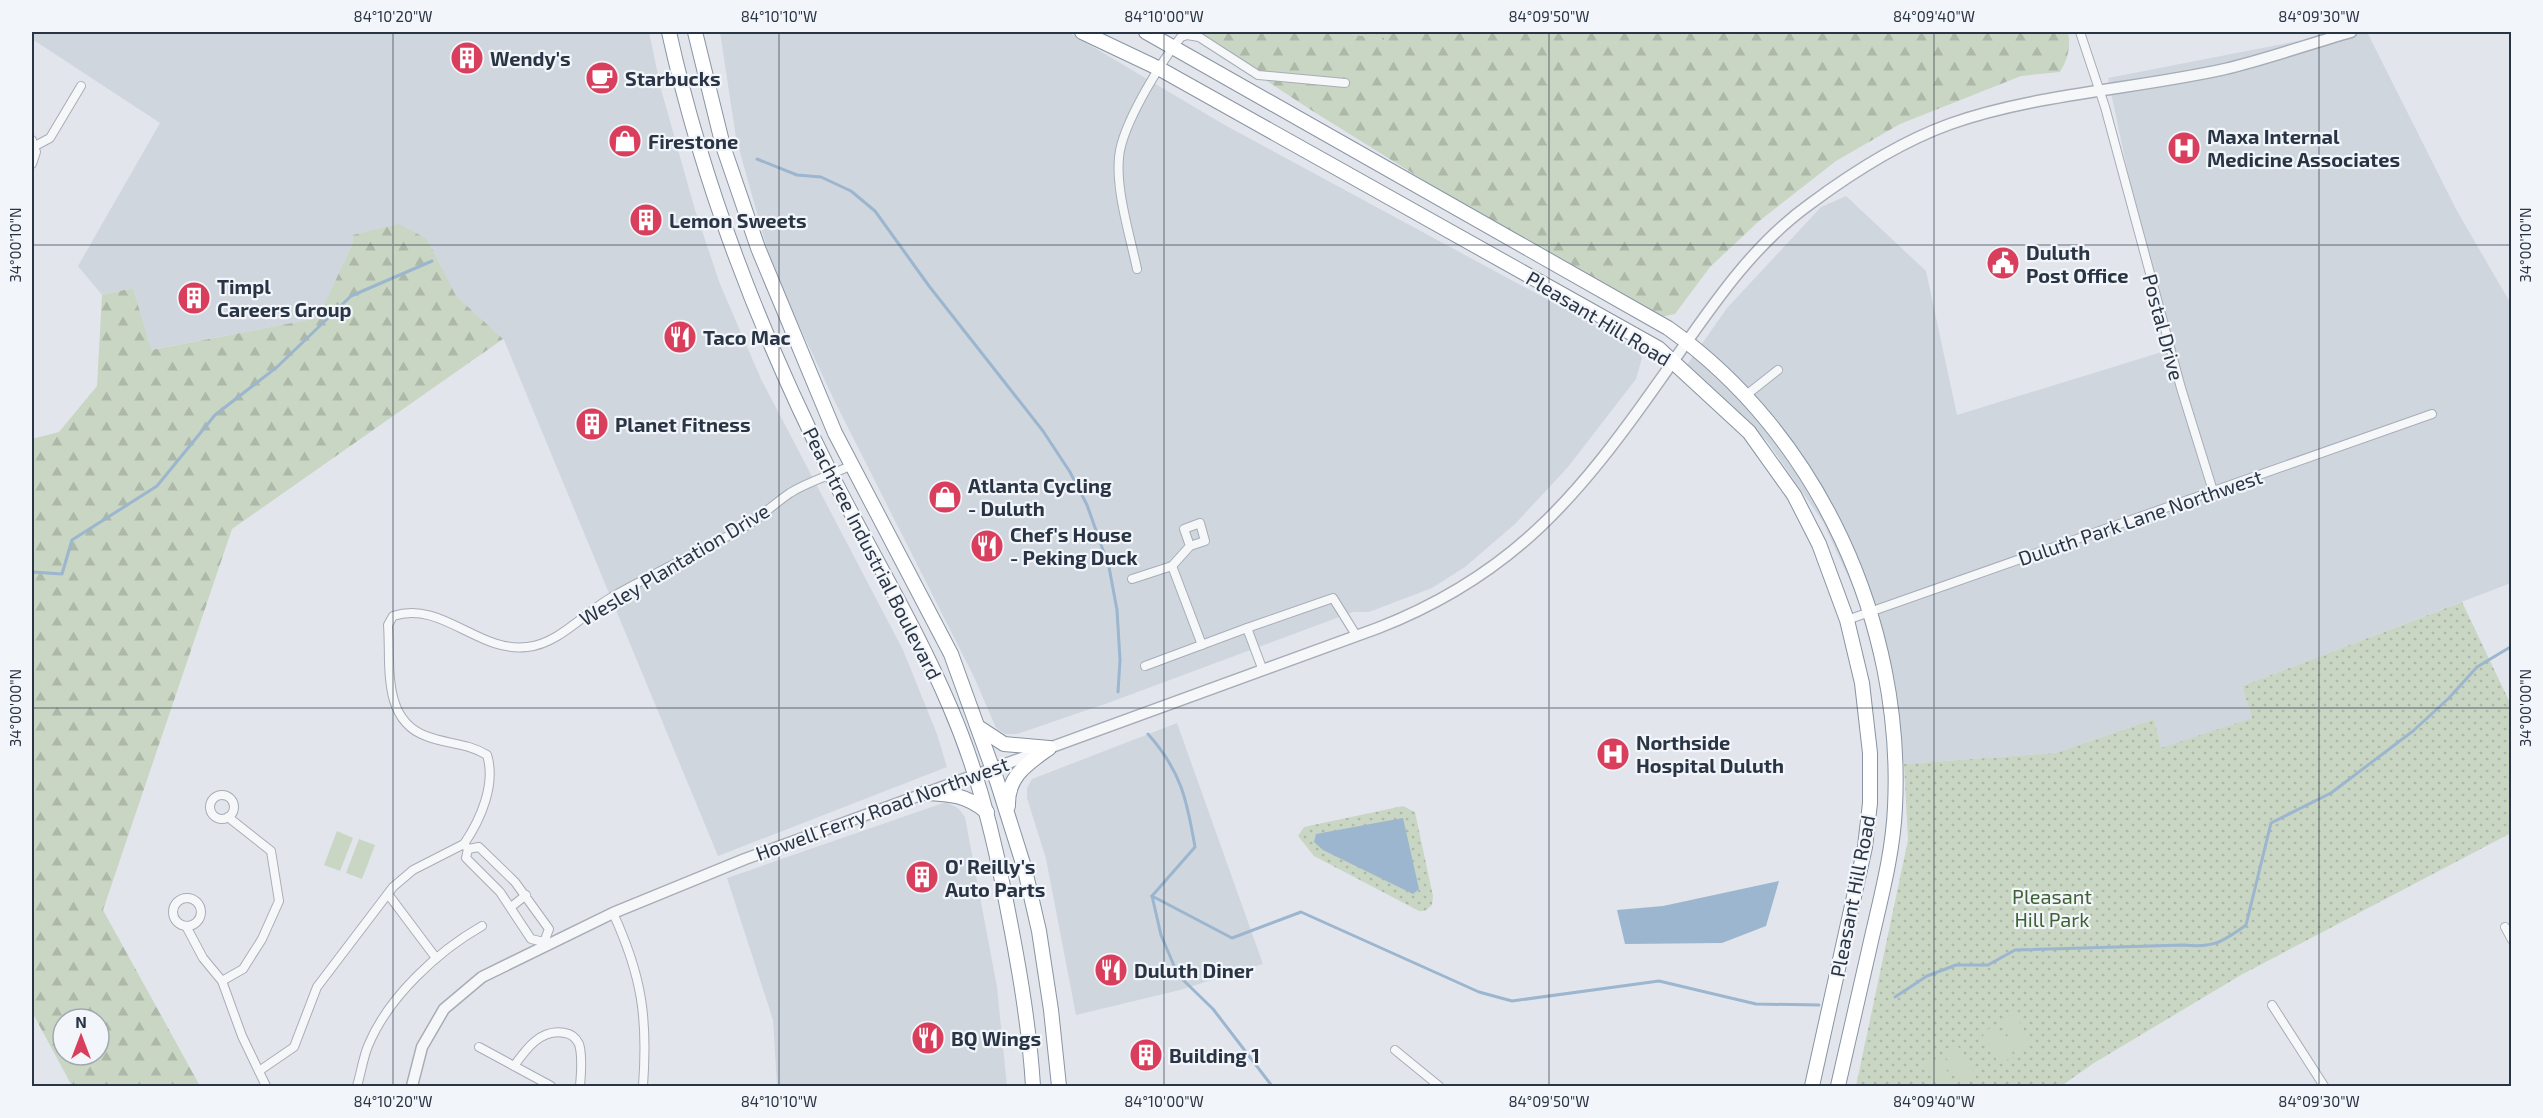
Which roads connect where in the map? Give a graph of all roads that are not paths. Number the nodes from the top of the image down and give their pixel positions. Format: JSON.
{"nodes":[{"id":1,"x":669,"y":32,"type":"edge"},
{"id":2,"x":695,"y":32,"type":"edge"},
{"id":3,"x":1082,"y":32,"type":"edge"},
{"id":4,"x":1146,"y":32,"type":"edge"},
{"id":5,"x":2080,"y":32,"type":"edge"},
{"id":6,"x":2350,"y":32,"type":"edge"},
{"id":7,"x":1173,"y":47,"type":"junction"},
{"id":8,"x":1160,"y":69,"type":"junction"},
{"id":9,"x":1345,"y":83,"type":"dead end"},
{"id":10,"x":81,"y":86,"type":"dead end"},
{"id":11,"x":2100,"y":92,"type":"junction"},
{"id":12,"x":33,"y":143,"type":"edge"},
{"id":13,"x":32,"y":164,"type":"edge"},
{"id":14,"x":1137,"y":269,"type":"dead end"},
{"id":15,"x":1687,"y":341,"type":"junction"},
{"id":16,"x":1674,"y":361,"type":"junction"},
{"id":17,"x":1778,"y":370,"type":"dead end"},
{"id":18,"x":1745,"y":396,"type":"junction"},
{"id":19,"x":2432,"y":414,"type":"dead end"},
{"id":20,"x":852,"y":465,"type":"junction"},
{"id":21,"x":831,"y":475,"type":"junction"},
{"id":22,"x":2213,"y":491,"type":"junction"},
{"id":23,"x":1190,"y":546,"type":"dead end"},
{"id":24,"x":1172,"y":566,"type":"junction"},
{"id":25,"x":1132,"y":579,"type":"dead end"},
{"id":26,"x":1871,"y":611,"type":"junction"},
{"id":27,"x":1848,"y":620,"type":"junction"},
{"id":28,"x":1247,"y":628,"type":"junction"},
{"id":29,"x":1356,"y":635,"type":"junction"},
{"id":30,"x":1202,"y":645,"type":"junction"},
{"id":31,"x":1145,"y":666,"type":"dead end"},
{"id":32,"x":1262,"y":668,"type":"junction"},
{"id":33,"x":978,"y":727,"type":"junction"},
{"id":34,"x":1049,"y":748,"type":"junction"},
{"id":35,"x":992,"y":767,"type":"junction"},
{"id":36,"x":975,"y":774,"type":"junction"},
{"id":37,"x":925,"y":793,"type":"junction"},
{"id":38,"x":987,"y":812,"type":"junction"},
{"id":39,"x":1008,"y":814,"type":"junction"},
{"id":40,"x":228,"y":817,"type":"dead end"},
{"id":41,"x":466,"y":846,"type":"junction"},
{"id":42,"x":388,"y":894,"type":"junction"},
{"id":43,"x":525,"y":895,"type":"junction"},
{"id":44,"x":511,"y":907,"type":"junction"},
{"id":45,"x":613,"y":913,"type":"junction"},
{"id":46,"x":186,"y":926,"type":"dead end"},
{"id":47,"x":482,"y":926,"type":"dead end"},
{"id":48,"x":2505,"y":927,"type":"dead end"},
{"id":49,"x":2511,"y":940,"type":"edge"},
{"id":50,"x":545,"y":944,"type":"junction"},
{"id":51,"x":436,"y":958,"type":"junction"},
{"id":52,"x":222,"y":981,"type":"junction"},
{"id":53,"x":2272,"y":1005,"type":"dead end"},
{"id":54,"x":479,"y":1047,"type":"dead end"},
{"id":55,"x":1395,"y":1050,"type":"dead end"},
{"id":56,"x":514,"y":1066,"type":"junction"},
{"id":57,"x":259,"y":1071,"type":"junction"},
{"id":58,"x":266,"y":1086,"type":"edge"},
{"id":59,"x":357,"y":1086,"type":"edge"},
{"id":60,"x":412,"y":1086,"type":"edge"},
{"id":61,"x":551,"y":1086,"type":"edge"},
{"id":62,"x":580,"y":1086,"type":"edge"},
{"id":63,"x":643,"y":1086,"type":"edge"},
{"id":64,"x":1033,"y":1086,"type":"edge"},
{"id":65,"x":1059,"y":1086,"type":"edge"},
{"id":66,"x":1439,"y":1086,"type":"edge"},
{"id":67,"x":1812,"y":1086,"type":"edge"},
{"id":68,"x":1838,"y":1086,"type":"edge"},
{"id":69,"x":2324,"y":1086,"type":"edge"}],
"edges":[{"from":1,"to":21,"type":"highway","name":"Peachtree Industrial Boulevard"},
{"from":2,"to":20,"type":"highway","name":"Peachtree Industrial Boulevard"},
{"from":3,"to":8,"type":"highway","name":"Pleasant Hill Road"},
{"from":4,"to":7,"type":"highway","name":"Pleasant Hill Road"},
{"from":5,"to":11,"type":"street","name":"Postal Drive"},
{"from":6,"to":11,"type":"street","name":"Howell Ferry Road Northwest"},
{"from":7,"to":8,"type":"street"},
{"from":7,"to":9,"type":"street"},
{"from":7,"to":15,"type":"highway","name":"Pleasant Hill Road"},
{"from":8,"to":14,"type":"street"},
{"from":8,"to":16,"type":"highway","name":"Pleasant Hill Road"},
{"from":10,"to":12,"type":"street"},
{"from":11,"to":15,"type":"street","name":"Howell Ferry Road Northwest"},
{"from":11,"to":22,"type":"street","name":"Postal Drive"},
{"from":12,"to":13,"type":"street"},
{"from":15,"to":16,"type":"street","name":"Howell Ferry Road Northwest"},
{"from":15,"to":18,"type":"highway","name":"Pleasant Hill Road"},
{"from":16,"to":27,"type":"highway","name":"Pleasant Hill Road"},
{"from":16,"to":29,"type":"street","name":"Howell Ferry Road Northwest"},
{"from":17,"to":18,"type":"street"},
{"from":18,"to":26,"type":"highway","name":"Pleasant Hill Road"},
{"from":19,"to":22,"type":"street","name":"Duluth Park Lane Northwest"},
{"from":20,"to":21,"type":"street"},
{"from":20,"to":33,"type":"highway","name":"Peachtree Industrial Boulevard"},
{"from":21,"to":36,"type":"highway","name":"Peachtree Industrial Boulevard"},
{"from":21,"to":41,"type":"street","name":"Wesley Plantation Drive"},
{"from":22,"to":26,"type":"street","name":"Duluth Park Lane Northwest"},
{"from":23,"to":24,"type":"street"},
{"from":24,"to":25,"type":"street"},
{"from":24,"to":30,"type":"street"},
{"from":26,"to":27,"type":"street","name":"Duluth Park Lane Northwest"},
{"from":26,"to":68,"type":"highway","name":"Pleasant Hill Road"},
{"from":27,"to":67,"type":"highway","name":"Pleasant Hill Road"},
{"from":28,"to":29,"type":"street"},
{"from":28,"to":30,"type":"street"},
{"from":28,"to":32,"type":"street"},
{"from":29,"to":32,"type":"street","name":"Howell Ferry Road Northwest"},
{"from":30,"to":31,"type":"street"},
{"from":32,"to":34,"type":"street","name":"Howell Ferry Road Northwest"},
{"from":33,"to":34,"type":"highway"},
{"from":33,"to":35,"type":"highway","name":"Peachtree Industrial Boulevard"},
{"from":34,"to":35,"type":"street","name":"Howell Ferry Road Northwest"},
{"from":34,"to":39,"type":"highway"},
{"from":35,"to":36,"type":"street","name":"Howell Ferry Road Northwest"},
{"from":35,"to":39,"type":"highway","name":"Peachtree Industrial Boulevard"},
{"from":36,"to":37,"type":"street","name":"Howell Ferry Road Northwest"},
{"from":36,"to":38,"type":"highway","name":"Peachtree Industrial Boulevard"},
{"from":37,"to":38,"type":"highway"},
{"from":37,"to":45,"type":"street","name":"Howell Ferry Road Northwest"},
{"from":38,"to":64,"type":"highway","name":"Peachtree Industrial Boulevard"},
{"from":39,"to":65,"type":"highway","name":"Peachtree Industrial Boulevard"},
{"from":40,"to":52,"type":"street"},
{"from":41,"to":42,"type":"street"},
{"from":41,"to":43,"type":"street"},
{"from":41,"to":44,"type":"street"},
{"from":42,"to":51,"type":"street"},
{"from":42,"to":57,"type":"street"},
{"from":43,"to":44,"type":"street"},
{"from":43,"to":50,"type":"street"},
{"from":44,"to":50,"type":"street"},
{"from":45,"to":50,"type":"street","name":"Howell Ferry Road Northwest"},
{"from":45,"to":63,"type":"street"},
{"from":46,"to":52,"type":"street"},
{"from":47,"to":51,"type":"street"},
{"from":48,"to":49,"type":"street"},
{"from":50,"to":60,"type":"street","name":"Howell Ferry Road Northwest"},
{"from":51,"to":59,"type":"street"},
{"from":52,"to":57,"type":"street"},
{"from":53,"to":69,"type":"street"},
{"from":54,"to":56,"type":"street"},
{"from":55,"to":66,"type":"street"},
{"from":56,"to":61,"type":"street"},
{"from":56,"to":62,"type":"street"},
{"from":57,"to":58,"type":"street"}]}
